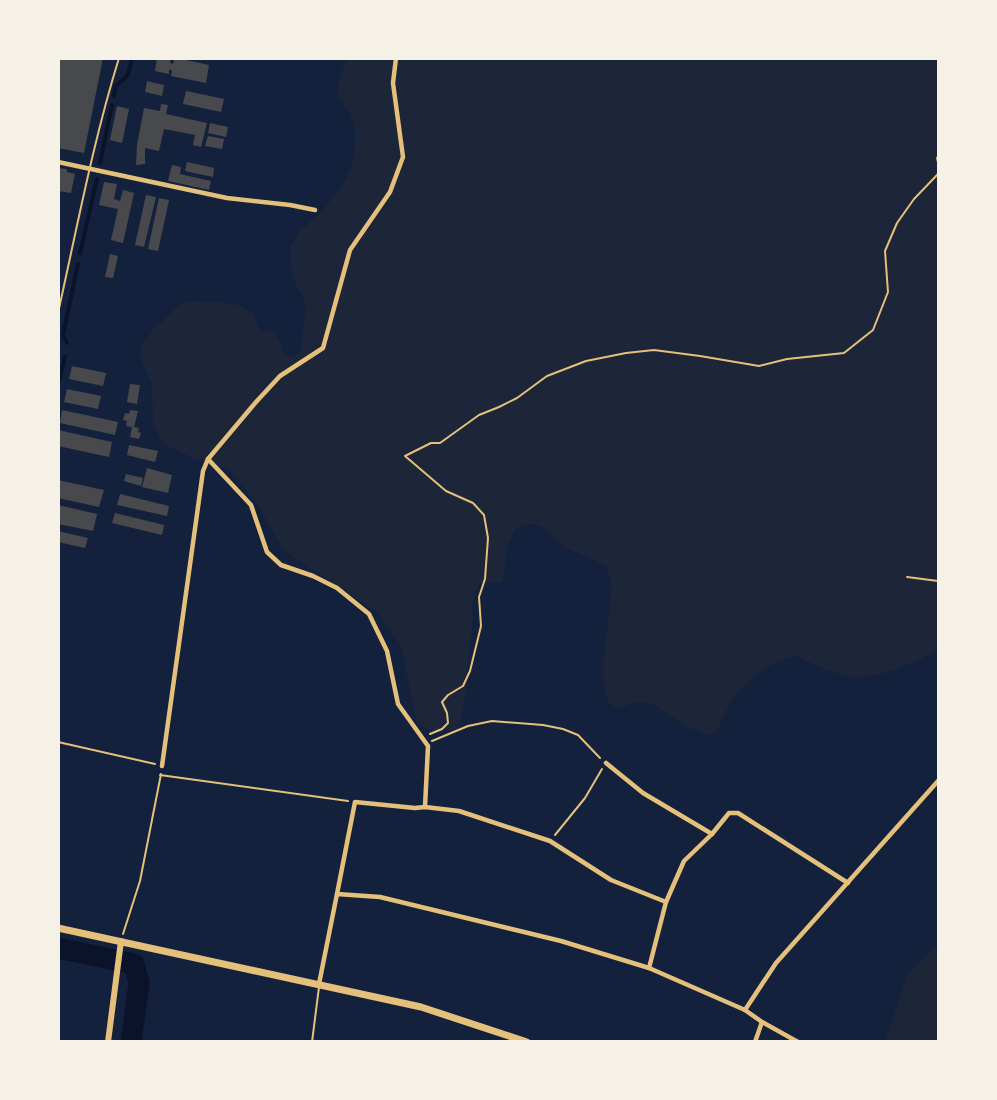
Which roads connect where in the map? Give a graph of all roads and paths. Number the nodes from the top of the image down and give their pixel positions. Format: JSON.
{"nodes":[{"id":1,"x":119,"y":58,"type":"edge"},
{"id":2,"x":396,"y":58,"type":"edge"},
{"id":3,"x":939,"y":157,"type":"edge"},
{"id":4,"x":58,"y":162,"type":"edge"},
{"id":5,"x":939,"y":162,"type":"edge"},
{"id":6,"x":90,"y":169,"type":"junction"},
{"id":7,"x":939,"y":174,"type":"edge"},
{"id":8,"x":315,"y":210,"type":"dead end"},
{"id":9,"x":58,"y":313,"type":"edge"},
{"id":10,"x":208,"y":459,"type":"junction"},
{"id":11,"x":907,"y":577,"type":"dead end"},
{"id":12,"x":939,"y":581,"type":"edge"},
{"id":13,"x":422,"y":737,"type":"junction"},
{"id":14,"x":58,"y":742,"type":"edge"},
{"id":15,"x":426,"y":743,"type":"junction"},
{"id":16,"x":606,"y":763,"type":"junction"},
{"id":17,"x":162,"y":766,"type":"junction"},
{"id":18,"x":160,"y":776,"type":"junction"},
{"id":19,"x":939,"y":781,"type":"edge"},
{"id":20,"x":355,"y":802,"type":"junction"},
{"id":21,"x":425,"y":807,"type":"junction"},
{"id":22,"x":712,"y":834,"type":"junction"},
{"id":23,"x":550,"y":841,"type":"junction"},
{"id":24,"x":848,"y":883,"type":"junction"},
{"id":25,"x":338,"y":894,"type":"junction"},
{"id":26,"x":666,"y":902,"type":"junction"},
{"id":27,"x":58,"y":928,"type":"edge"},
{"id":28,"x":121,"y":941,"type":"junction"},
{"id":29,"x":649,"y":968,"type":"junction"},
{"id":30,"x":319,"y":984,"type":"junction"},
{"id":31,"x":745,"y":1010,"type":"junction"},
{"id":32,"x":762,"y":1022,"type":"junction"},
{"id":33,"x":108,"y":1041,"type":"edge"},
{"id":34,"x":312,"y":1041,"type":"edge"},
{"id":35,"x":527,"y":1041,"type":"edge"},
{"id":36,"x":755,"y":1041,"type":"edge"},
{"id":37,"x":798,"y":1041,"type":"edge"}],
"edges":[{"from":1,"to":6,"type":"lane"},
{"from":2,"to":10,"type":"street"},
{"from":3,"to":5,"type":"path"},
{"from":4,"to":6,"type":"street"},
{"from":6,"to":8,"type":"street"},
{"from":6,"to":9,"type":"lane"},
{"from":7,"to":13,"type":"path"},
{"from":10,"to":13,"type":"street"},
{"from":10,"to":17,"type":"street"},
{"from":11,"to":12,"type":"path"},
{"from":13,"to":15,"type":"street"},
{"from":14,"to":17,"type":"path"},
{"from":15,"to":16,"type":"path"},
{"from":15,"to":21,"type":"street"},
{"from":16,"to":22,"type":"street"},
{"from":16,"to":23,"type":"path"},
{"from":17,"to":18,"type":"path"},
{"from":18,"to":20,"type":"path"},
{"from":18,"to":28,"type":"path"},
{"from":19,"to":24,"type":"street"},
{"from":20,"to":21,"type":"street"},
{"from":20,"to":25,"type":"street"},
{"from":21,"to":23,"type":"street"},
{"from":22,"to":24,"type":"street"},
{"from":22,"to":26,"type":"street"},
{"from":23,"to":26,"type":"street"},
{"from":24,"to":31,"type":"street"},
{"from":25,"to":29,"type":"street"},
{"from":25,"to":30,"type":"street"},
{"from":26,"to":29,"type":"street"},
{"from":27,"to":28,"type":"main road"},
{"from":28,"to":30,"type":"main road"},
{"from":28,"to":33,"type":"street"},
{"from":29,"to":31,"type":"street"},
{"from":30,"to":34,"type":"lane"},
{"from":30,"to":35,"type":"main road"},
{"from":31,"to":32,"type":"street"},
{"from":32,"to":36,"type":"street"},
{"from":32,"to":37,"type":"street"}]}
